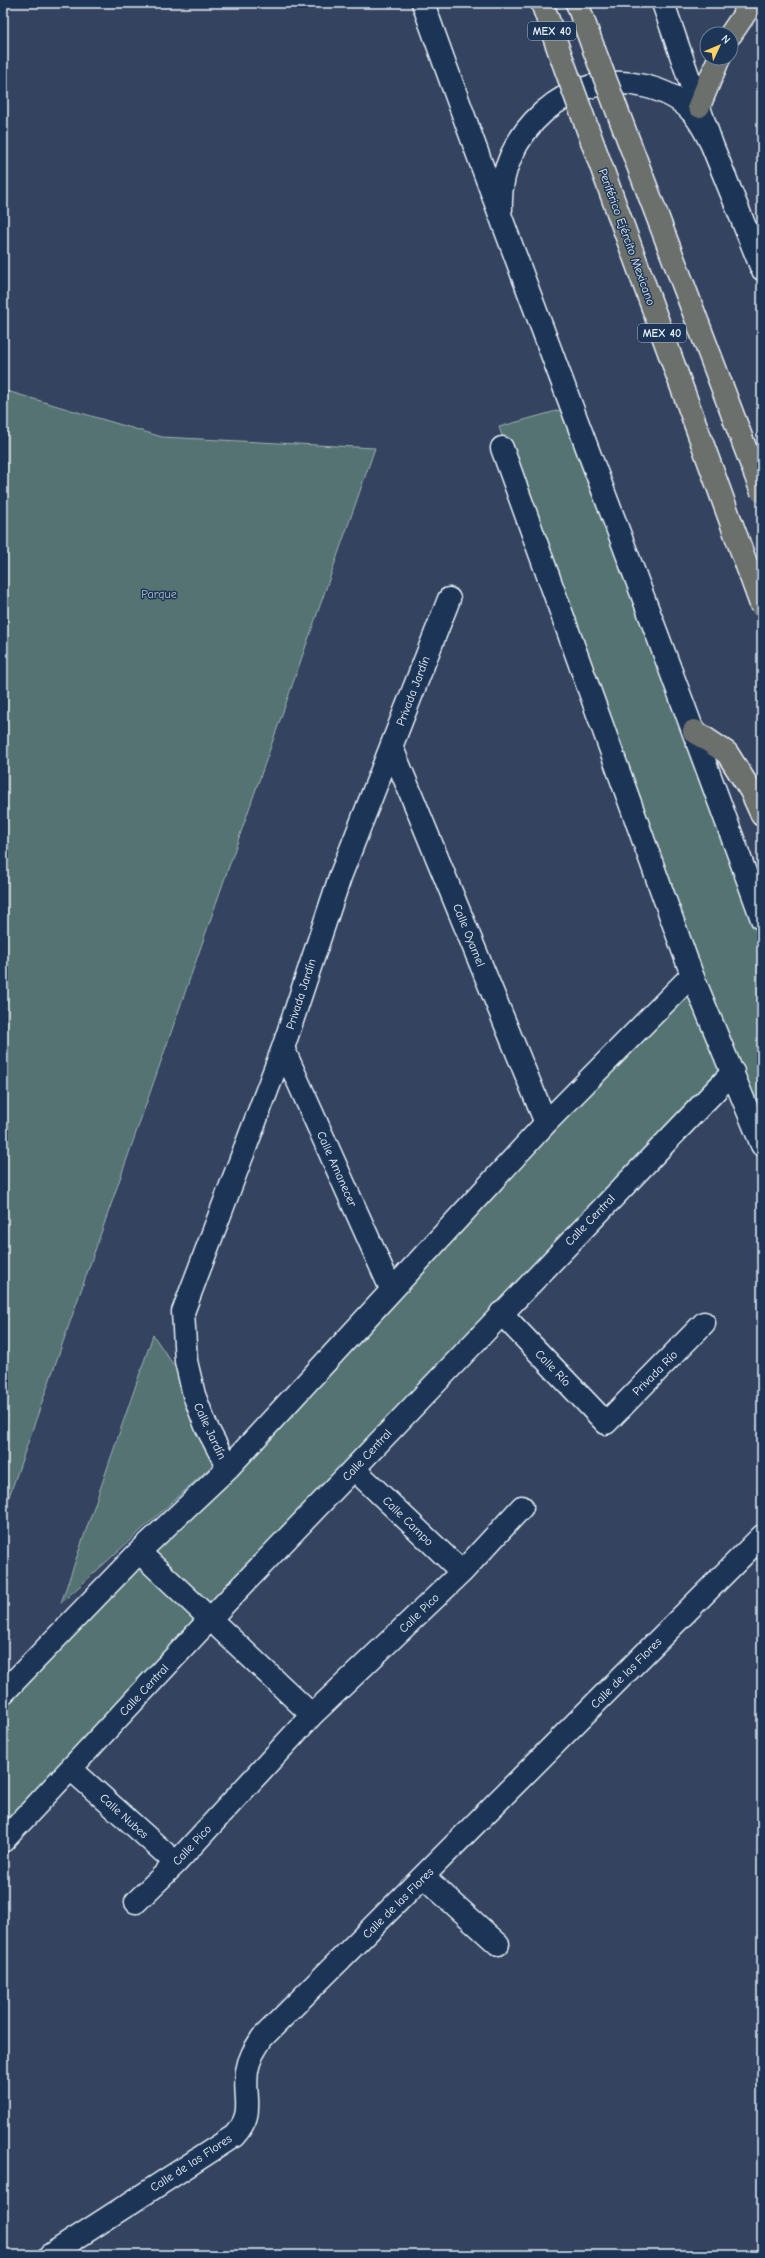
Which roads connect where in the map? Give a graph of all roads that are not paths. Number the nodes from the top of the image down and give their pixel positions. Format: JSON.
{"nodes":[{"id":1,"x":423,"y":3,"type":"edge"},
{"id":2,"x":542,"y":3,"type":"edge"},
{"id":3,"x":577,"y":3,"type":"edge"},
{"id":4,"x":663,"y":3,"type":"edge"},
{"id":5,"x":752,"y":3,"type":"edge"},
{"id":6,"x":736,"y":26,"type":"edge"},
{"id":7,"x":716,"y":66,"type":"edge"},
{"id":8,"x":699,"y":106,"type":"junction"},
{"id":9,"x":712,"y":145,"type":"junction"},
{"id":10,"x":501,"y":219,"type":"junction"},
{"id":11,"x":762,"y":269,"type":"edge"},
{"id":12,"x":502,"y":448,"type":"dead end"},
{"id":13,"x":762,"y":492,"type":"edge"},
{"id":14,"x":449,"y":599,"type":"dead end"},
{"id":15,"x":762,"y":607,"type":"edge"},
{"id":16,"x":694,"y":731,"type":"junction"},
{"id":17,"x":392,"y":748,"type":"junction"},
{"id":18,"x":762,"y":815,"type":"edge"},
{"id":19,"x":762,"y":919,"type":"edge"},
{"id":20,"x":692,"y":975,"type":"junction"},
{"id":21,"x":283,"y":1048,"type":"junction"},
{"id":22,"x":733,"y":1072,"type":"junction"},
{"id":23,"x":546,"y":1123,"type":"junction"},
{"id":24,"x":762,"y":1145,"type":"edge"},
{"id":25,"x":391,"y":1290,"type":"junction"},
{"id":26,"x":501,"y":1313,"type":"junction"},
{"id":27,"x":704,"y":1323,"type":"dead end"},
{"id":28,"x":194,"y":1395,"type":"joint"},
{"id":29,"x":606,"y":1423,"type":"joint"},
{"id":30,"x":228,"y":1468,"type":"junction"},
{"id":31,"x":354,"y":1469,"type":"junction"},
{"id":32,"x":522,"y":1507,"type":"dead end"},
{"id":33,"x":762,"y":1536,"type":"edge"},
{"id":34,"x":139,"y":1552,"type":"junction"},
{"id":35,"x":462,"y":1572,"type":"junction"},
{"id":36,"x":211,"y":1618,"type":"junction"},
{"id":37,"x":3,"y":1693,"type":"edge"},
{"id":38,"x":312,"y":1715,"type":"junction"},
{"id":39,"x":71,"y":1769,"type":"junction"},
{"id":40,"x":3,"y":1840,"type":"edge"},
{"id":41,"x":176,"y":1863,"type":"junction"},
{"id":42,"x":424,"y":1877,"type":"junction"},
{"id":43,"x":136,"y":1902,"type":"dead end"},
{"id":44,"x":498,"y":1944,"type":"dead end"},
{"id":45,"x":50,"y":2255,"type":"edge"}],
"edges":[{"from":1,"to":10,"type":"street"},
{"from":2,"to":15,"type":"main road","name":"Periférico Ejército Mexicano","number":"MEX 40","bridge":true},
{"from":3,"to":13,"type":"main road","number":"MEX 40","bridge":true},
{"from":4,"to":8,"type":"street"},
{"from":5,"to":6,"type":"main road"},
{"from":7,"to":8,"type":"main road"},
{"from":8,"to":9,"type":"street"},
{"from":9,"to":10,"type":"street"},
{"from":9,"to":11,"type":"street"},
{"from":10,"to":16,"type":"street"},
{"from":12,"to":20,"type":"street"},
{"from":14,"to":17,"type":"street","name":"Privada Jardín"},
{"from":16,"to":18,"type":"main road"},
{"from":16,"to":19,"type":"street"},
{"from":17,"to":21,"type":"street","name":"Privada Jardín"},
{"from":17,"to":23,"type":"street","name":"Calle Oyamel"},
{"from":20,"to":22,"type":"street"},
{"from":20,"to":23,"type":"street"},
{"from":21,"to":25,"type":"street","name":"Calle Amanecer"},
{"from":21,"to":28,"type":"street","name":"Privada Jardín"},
{"from":22,"to":24,"type":"street"},
{"from":22,"to":26,"type":"street","name":"Calle Central"},
{"from":23,"to":25,"type":"street"},
{"from":25,"to":30,"type":"street"},
{"from":26,"to":29,"type":"street","name":"Calle Río"},
{"from":26,"to":31,"type":"street","name":"Calle Central"},
{"from":27,"to":29,"type":"street","name":"Privada Río"},
{"from":28,"to":30,"type":"street","name":"Calle Jardín"},
{"from":30,"to":34,"type":"street"},
{"from":31,"to":35,"type":"street","name":"Calle Campo"},
{"from":31,"to":36,"type":"street","name":"Calle Central"},
{"from":32,"to":35,"type":"street","name":"Calle Pico"},
{"from":33,"to":42,"type":"street","name":"Calle de las Flores"},
{"from":34,"to":36,"type":"street"},
{"from":34,"to":37,"type":"street"},
{"from":35,"to":38,"type":"street","name":"Calle Pico"},
{"from":36,"to":38,"type":"street"},
{"from":36,"to":39,"type":"street","name":"Calle Central"},
{"from":38,"to":41,"type":"street","name":"Calle Pico"},
{"from":39,"to":40,"type":"street","name":"Calle Central"},
{"from":39,"to":41,"type":"street","name":"Calle Nubes"},
{"from":41,"to":43,"type":"street","name":"Calle Pico"},
{"from":42,"to":44,"type":"street"},
{"from":42,"to":45,"type":"street","name":"Calle de las Flores"}]}
